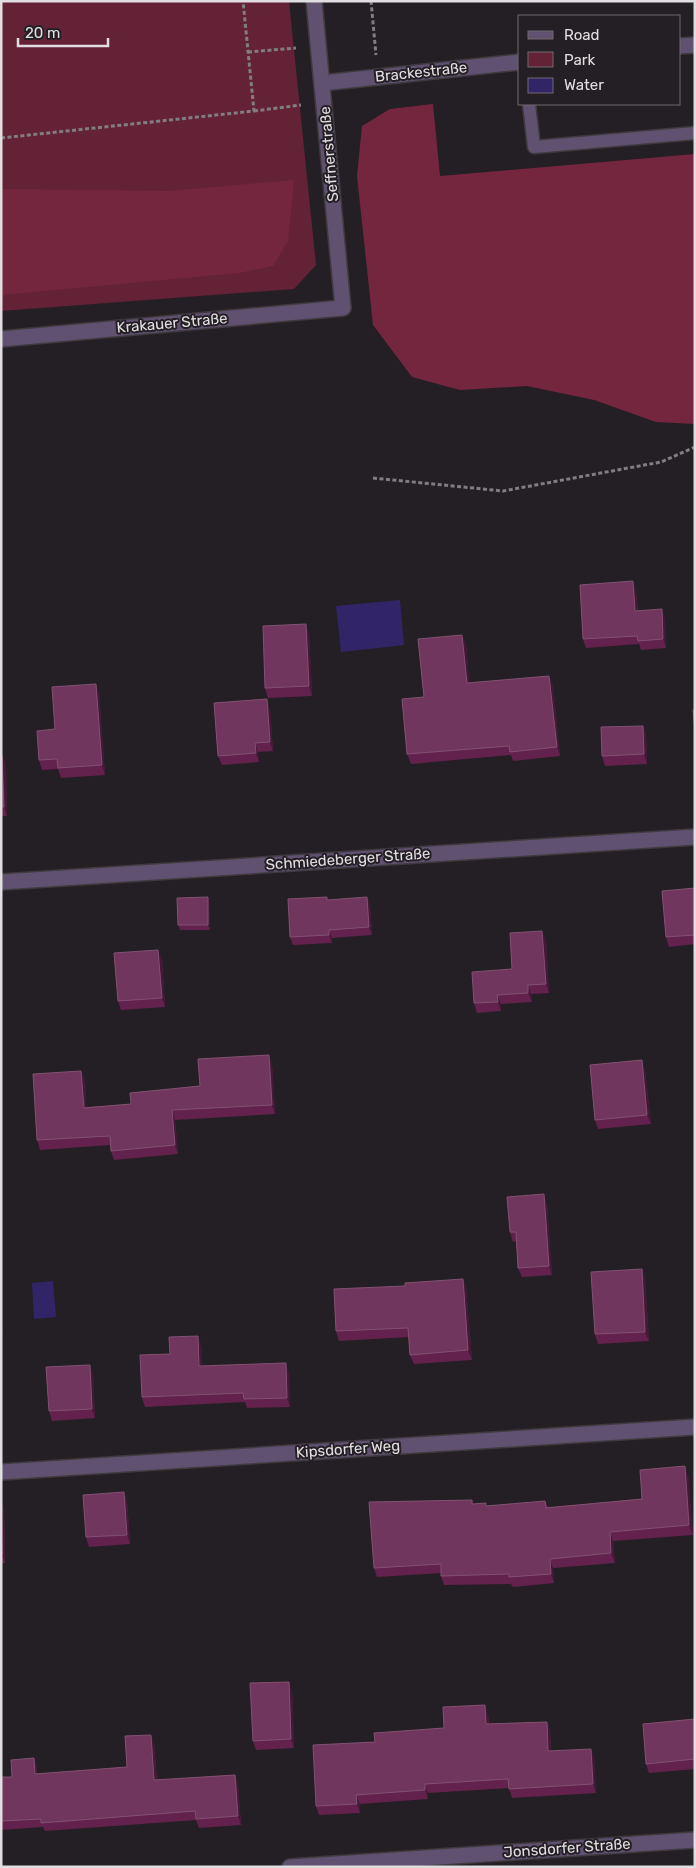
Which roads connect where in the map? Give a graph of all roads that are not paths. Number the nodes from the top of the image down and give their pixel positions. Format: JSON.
{"nodes":[{"id":1,"x":314,"y":1,"type":"edge"},
{"id":2,"x":695,"y":45,"type":"edge"},
{"id":3,"x":681,"y":46,"type":"edge"},
{"id":4,"x":518,"y":62,"type":"edge"},
{"id":5,"x":322,"y":82,"type":"junction"},
{"id":6,"x":529,"y":105,"type":"edge"},
{"id":7,"x":695,"y":133,"type":"edge"},
{"id":8,"x":343,"y":308,"type":"joint"},
{"id":9,"x":1,"y":339,"type":"edge"},
{"id":10,"x":695,"y":837,"type":"edge"},
{"id":11,"x":1,"y":882,"type":"edge"},
{"id":12,"x":695,"y":1427,"type":"edge"},
{"id":13,"x":1,"y":1472,"type":"edge"},
{"id":14,"x":695,"y":1840,"type":"edge"},
{"id":15,"x":290,"y":1867,"type":"edge"}],
"edges":[{"from":1,"to":5,"type":"street","name":"Seffnerstraße"},
{"from":2,"to":3,"type":"street"},
{"from":4,"to":5,"type":"street","name":"Brackestraße"},
{"from":5,"to":8,"type":"street","name":"Seffnerstraße"},
{"from":6,"to":7,"type":"lane"},
{"from":8,"to":9,"type":"street","name":"Krakauer Straße"},
{"from":10,"to":11,"type":"street","name":"Schmiedeberger Straße"},
{"from":12,"to":13,"type":"street","name":"Kipsdorfer Weg"},
{"from":14,"to":15,"type":"street","name":"Jonsdorfer Straße"}]}
